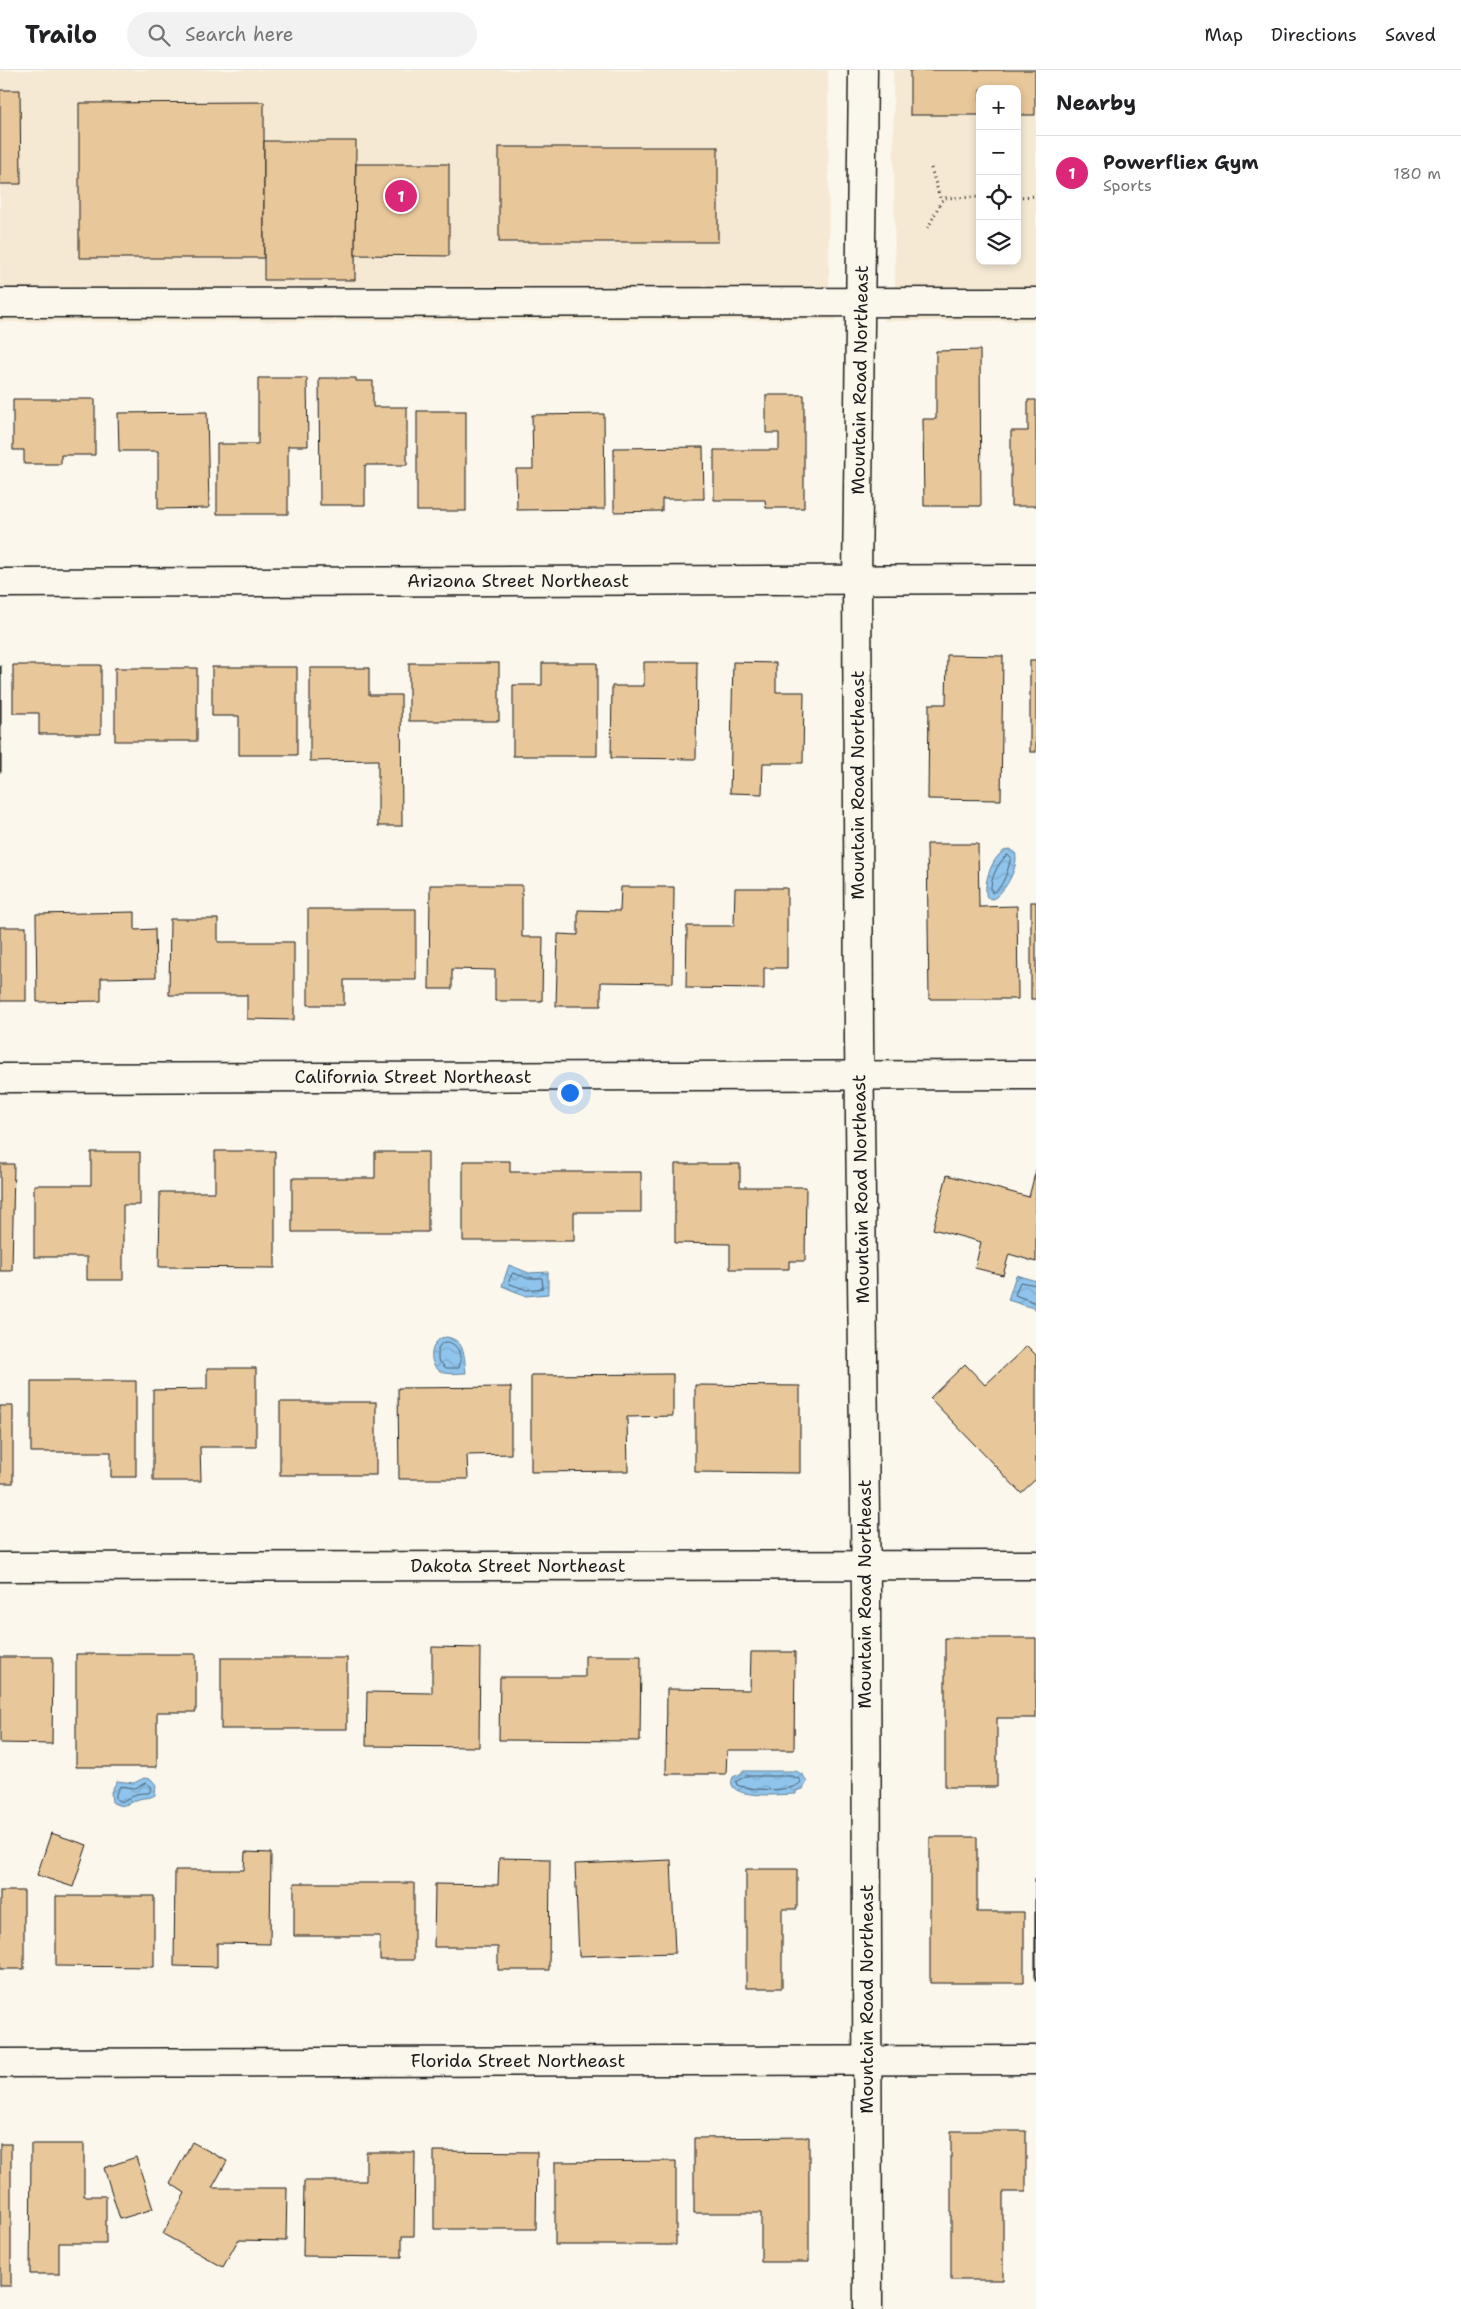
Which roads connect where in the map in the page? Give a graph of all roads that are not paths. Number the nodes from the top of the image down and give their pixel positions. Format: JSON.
{"nodes":[{"id":1,"x":863,"y":70,"type":"edge"},
{"id":2,"x":0,"y":302,"type":"edge"},
{"id":3,"x":861,"y":302,"type":"junction"},
{"id":4,"x":1036,"y":302,"type":"edge"},
{"id":5,"x":858,"y":579,"type":"junction"},
{"id":6,"x":1036,"y":579,"type":"edge"},
{"id":7,"x":0,"y":583,"type":"edge"},
{"id":8,"x":1036,"y":1074,"type":"edge"},
{"id":9,"x":859,"y":1075,"type":"junction"},
{"id":10,"x":0,"y":1078,"type":"edge"},
{"id":11,"x":865,"y":1565,"type":"junction"},
{"id":12,"x":1036,"y":1565,"type":"edge"},
{"id":13,"x":0,"y":1568,"type":"edge"},
{"id":14,"x":868,"y":2060,"type":"junction"},
{"id":15,"x":1036,"y":2060,"type":"edge"},
{"id":16,"x":0,"y":2063,"type":"edge"},
{"id":17,"x":868,"y":2309,"type":"edge"}],
"edges":[{"from":1,"to":3,"type":"street","name":"Mountain Road Northeast"},
{"from":2,"to":3,"type":"street"},
{"from":3,"to":4,"type":"street"},
{"from":3,"to":5,"type":"street","name":"Mountain Road Northeast"},
{"from":5,"to":6,"type":"street","name":"Arizona Street Northeast"},
{"from":5,"to":7,"type":"street","name":"Arizona Street Northeast"},
{"from":5,"to":9,"type":"street","name":"Mountain Road Northeast"},
{"from":8,"to":9,"type":"street","name":"California Street Northeast"},
{"from":9,"to":10,"type":"street","name":"California Street Northeast"},
{"from":9,"to":11,"type":"street","name":"Mountain Road Northeast"},
{"from":11,"to":12,"type":"street","name":"Dakota Street Northeast"},
{"from":11,"to":13,"type":"street","name":"Dakota Street Northeast"},
{"from":11,"to":14,"type":"street","name":"Mountain Road Northeast"},
{"from":14,"to":15,"type":"street","name":"Florida Street Northeast"},
{"from":14,"to":16,"type":"street","name":"Florida Street Northeast"},
{"from":14,"to":17,"type":"street","name":"Mountain Road Northeast"}]}
